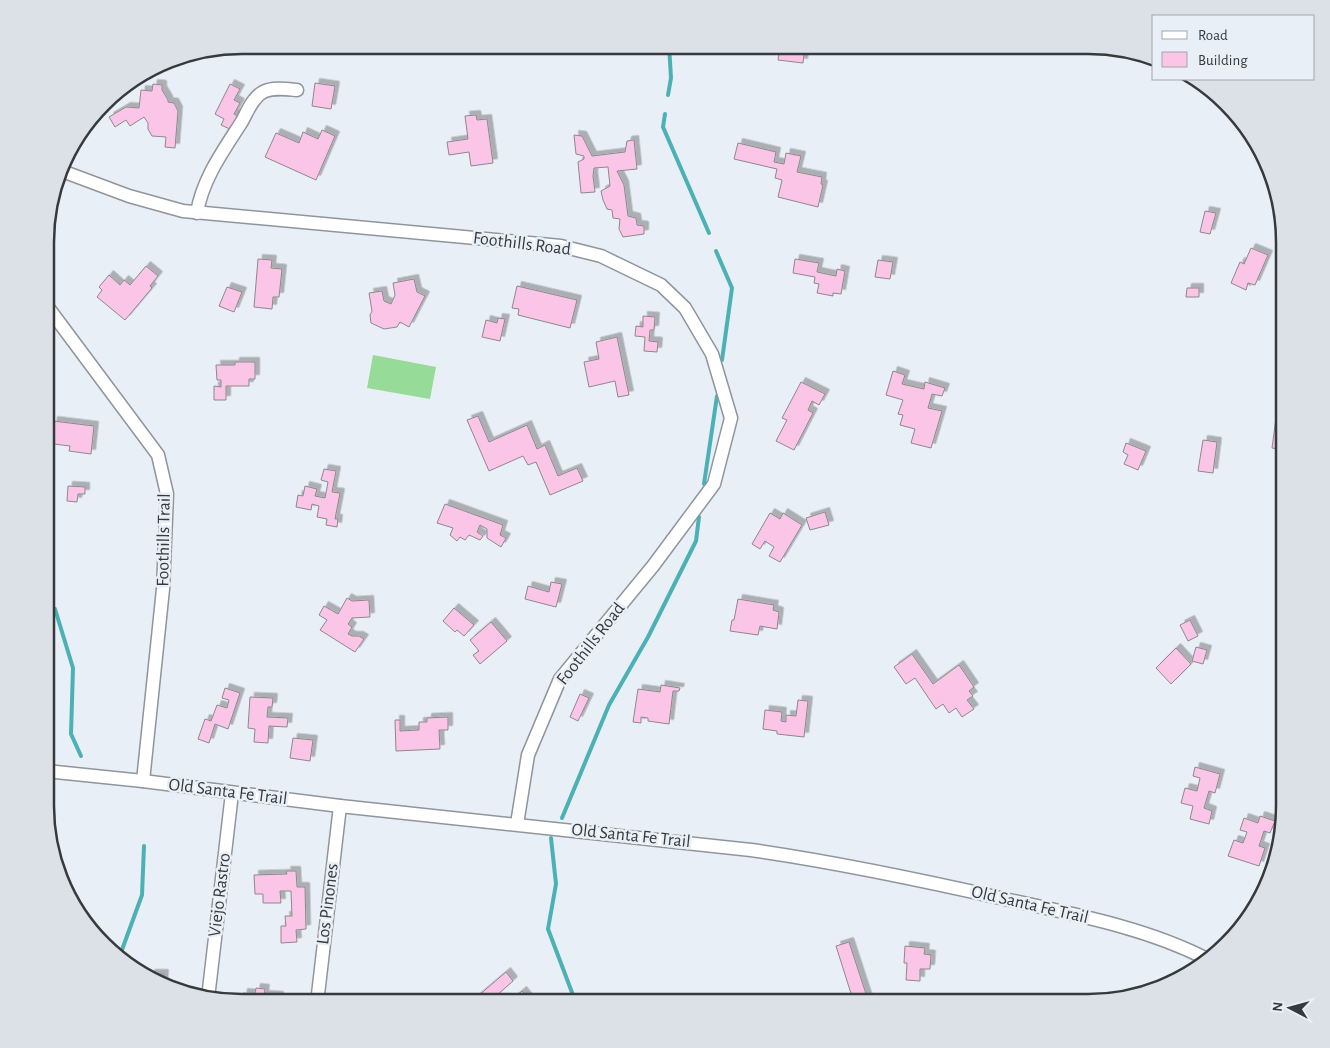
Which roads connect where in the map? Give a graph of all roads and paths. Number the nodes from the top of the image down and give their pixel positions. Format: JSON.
{"nodes":[{"id":1,"x":297,"y":90,"type":"dead end"},
{"id":2,"x":67,"y":173,"type":"edge"},
{"id":3,"x":197,"y":213,"type":"junction"},
{"id":4,"x":54,"y":317,"type":"edge"},
{"id":5,"x":54,"y":772,"type":"edge"},
{"id":6,"x":143,"y":781,"type":"junction"},
{"id":7,"x":232,"y":792,"type":"junction"},
{"id":8,"x":340,"y":806,"type":"junction"},
{"id":9,"x":517,"y":824,"type":"junction"},
{"id":10,"x":1202,"y":956,"type":"edge"},
{"id":11,"x":209,"y":992,"type":"edge"},
{"id":12,"x":317,"y":994,"type":"edge"}],
"edges":[{"from":1,"to":3,"type":"street"},
{"from":2,"to":3,"type":"street","name":"Foothills Road"},
{"from":3,"to":9,"type":"street","name":"Foothills Road"},
{"from":4,"to":6,"type":"street","name":"Foothills Trail"},
{"from":5,"to":6,"type":"street","name":"Old Santa Fe Trail"},
{"from":6,"to":7,"type":"street","name":"Old Santa Fe Trail"},
{"from":7,"to":8,"type":"street","name":"Old Santa Fe Trail"},
{"from":7,"to":11,"type":"street","name":"Viejo Rastro"},
{"from":8,"to":9,"type":"street","name":"Old Santa Fe Trail"},
{"from":8,"to":12,"type":"street","name":"Los Pinones"},
{"from":9,"to":10,"type":"street","name":"Old Santa Fe Trail"}]}
